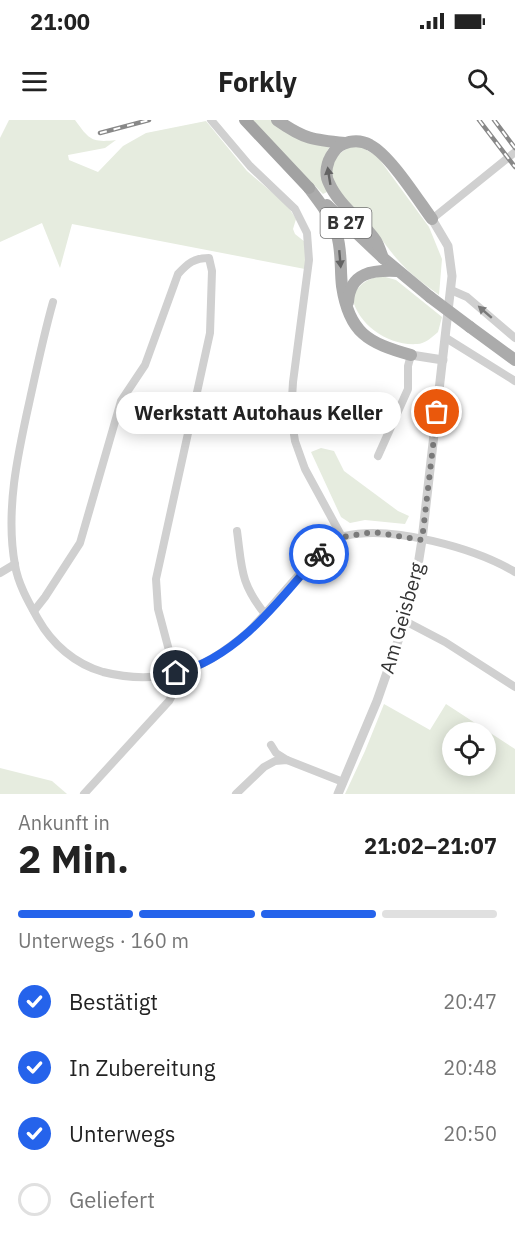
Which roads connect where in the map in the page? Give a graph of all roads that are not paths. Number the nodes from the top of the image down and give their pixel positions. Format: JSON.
{"nodes":[{"id":1,"x":211,"y":120,"type":"edge"},
{"id":2,"x":245,"y":120,"type":"edge"},
{"id":3,"x":277,"y":120,"type":"edge"},
{"id":4,"x":345,"y":143,"type":"junction"},
{"id":5,"x":515,"y":152,"type":"edge"},
{"id":6,"x":309,"y":188,"type":"junction"},
{"id":7,"x":432,"y":219,"type":"junction"},
{"id":8,"x":383,"y":258,"type":"junction"},
{"id":9,"x":397,"y":271,"type":"junction"},
{"id":10,"x":451,"y":290,"type":"junction"},
{"id":11,"x":53,"y":302,"type":"dead end"},
{"id":12,"x":347,"y":306,"type":"junction"},
{"id":13,"x":446,"y":338,"type":"junction"},
{"id":14,"x":515,"y":339,"type":"edge"},
{"id":15,"x":411,"y":355,"type":"junction"},
{"id":16,"x":443,"y":360,"type":"junction"},
{"id":17,"x":515,"y":360,"type":"edge"},
{"id":18,"x":515,"y":381,"type":"edge"},
{"id":19,"x":378,"y":456,"type":"dead end"},
{"id":20,"x":237,"y":531,"type":"dead end"},
{"id":21,"x":342,"y":537,"type":"junction"},
{"id":22,"x":422,"y":540,"type":"junction"},
{"id":23,"x":15,"y":564,"type":"junction"},
{"id":24,"x":515,"y":572,"type":"edge"},
{"id":25,"x":0,"y":573,"type":"edge"},
{"id":26,"x":34,"y":611,"type":"junction"},
{"id":27,"x":266,"y":614,"type":"junction"},
{"id":28,"x":405,"y":621,"type":"junction"},
{"id":29,"x":176,"y":673,"type":"junction"},
{"id":30,"x":515,"y":687,"type":"edge"},
{"id":31,"x":271,"y":745,"type":"dead end"},
{"id":32,"x":287,"y":760,"type":"junction"},
{"id":33,"x":343,"y":782,"type":"junction"},
{"id":34,"x":84,"y":794,"type":"edge"},
{"id":35,"x":236,"y":794,"type":"edge"},
{"id":36,"x":338,"y":794,"type":"edge"}],
"edges":[{"from":1,"to":21,"type":"street"},
{"from":2,"to":6,"type":"highway","number":"B 27"},
{"from":3,"to":4,"type":"main road"},
{"from":4,"to":7,"type":"main road"},
{"from":8,"to":4,"type":"main road","one_way":true},
{"from":5,"to":7,"type":"street"},
{"from":6,"to":8,"type":"main road","number":"B 27"},
{"from":6,"to":12,"type":"main road","one_way":true},
{"from":7,"to":10,"type":"street","name":"Am Geisberg"},
{"from":8,"to":9,"type":"main road","number":"B 27"},
{"from":9,"to":12,"type":"main road"},
{"from":9,"to":17,"type":"main road","number":"B 27","bridge":true},
{"from":10,"to":13,"type":"street","name":"Am Geisberg"},
{"from":14,"to":10,"type":"street","one_way":true},
{"from":11,"to":23,"type":"street"},
{"from":12,"to":15,"type":"main road"},
{"from":13,"to":16,"type":"street","name":"Am Geisberg"},
{"from":13,"to":18,"type":"street"},
{"from":15,"to":16,"type":"street"},
{"from":15,"to":19,"type":"street"},
{"from":16,"to":22,"type":"street","name":"Am Geisberg"},
{"from":20,"to":27,"type":"street"},
{"from":21,"to":22,"type":"street"},
{"from":21,"to":27,"type":"street"},
{"from":22,"to":24,"type":"street"},
{"from":22,"to":28,"type":"street","name":"Am Geisberg"},
{"from":23,"to":25,"type":"street"},
{"from":23,"to":26,"type":"street"},
{"from":26,"to":29,"type":"street"},
{"from":26,"to":29,"type":"street"},
{"from":27,"to":29,"type":"street"},
{"from":28,"to":30,"type":"street"},
{"from":28,"to":33,"type":"street","name":"Am Geisberg"},
{"from":29,"to":34,"type":"street"},
{"from":31,"to":32,"type":"street"},
{"from":32,"to":33,"type":"street"},
{"from":32,"to":35,"type":"street"},
{"from":33,"to":36,"type":"street","name":"Am Geisberg"}]}
